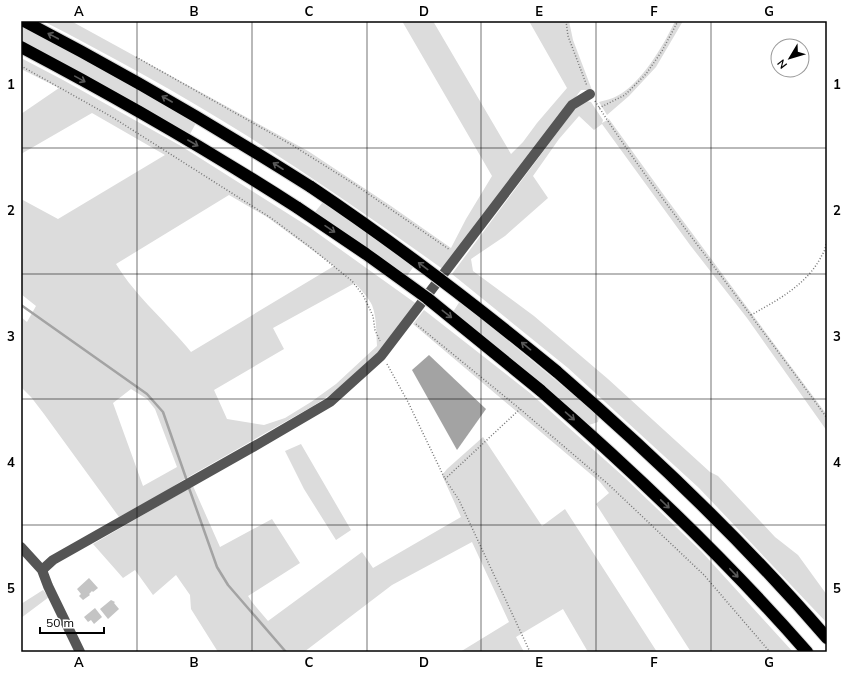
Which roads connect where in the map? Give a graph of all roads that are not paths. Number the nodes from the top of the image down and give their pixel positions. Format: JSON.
{"nodes":[{"id":1,"x":24,"y":21,"type":"edge"},
{"id":2,"x":21,"y":47,"type":"edge"},
{"id":3,"x":590,"y":94,"type":"road end"},
{"id":4,"x":21,"y":546,"type":"edge"},
{"id":5,"x":42,"y":570,"type":"junction"},
{"id":6,"x":827,"y":638,"type":"edge"},
{"id":7,"x":80,"y":652,"type":"edge"},
{"id":8,"x":807,"y":652,"type":"edge"}],
"edges":[{"from":6,"to":1,"type":"highway","one_way":true,"bridge":true},
{"from":2,"to":8,"type":"highway","one_way":true,"bridge":true},
{"from":3,"to":5,"type":"street"},
{"from":4,"to":5,"type":"street"},
{"from":5,"to":7,"type":"street"}]}
